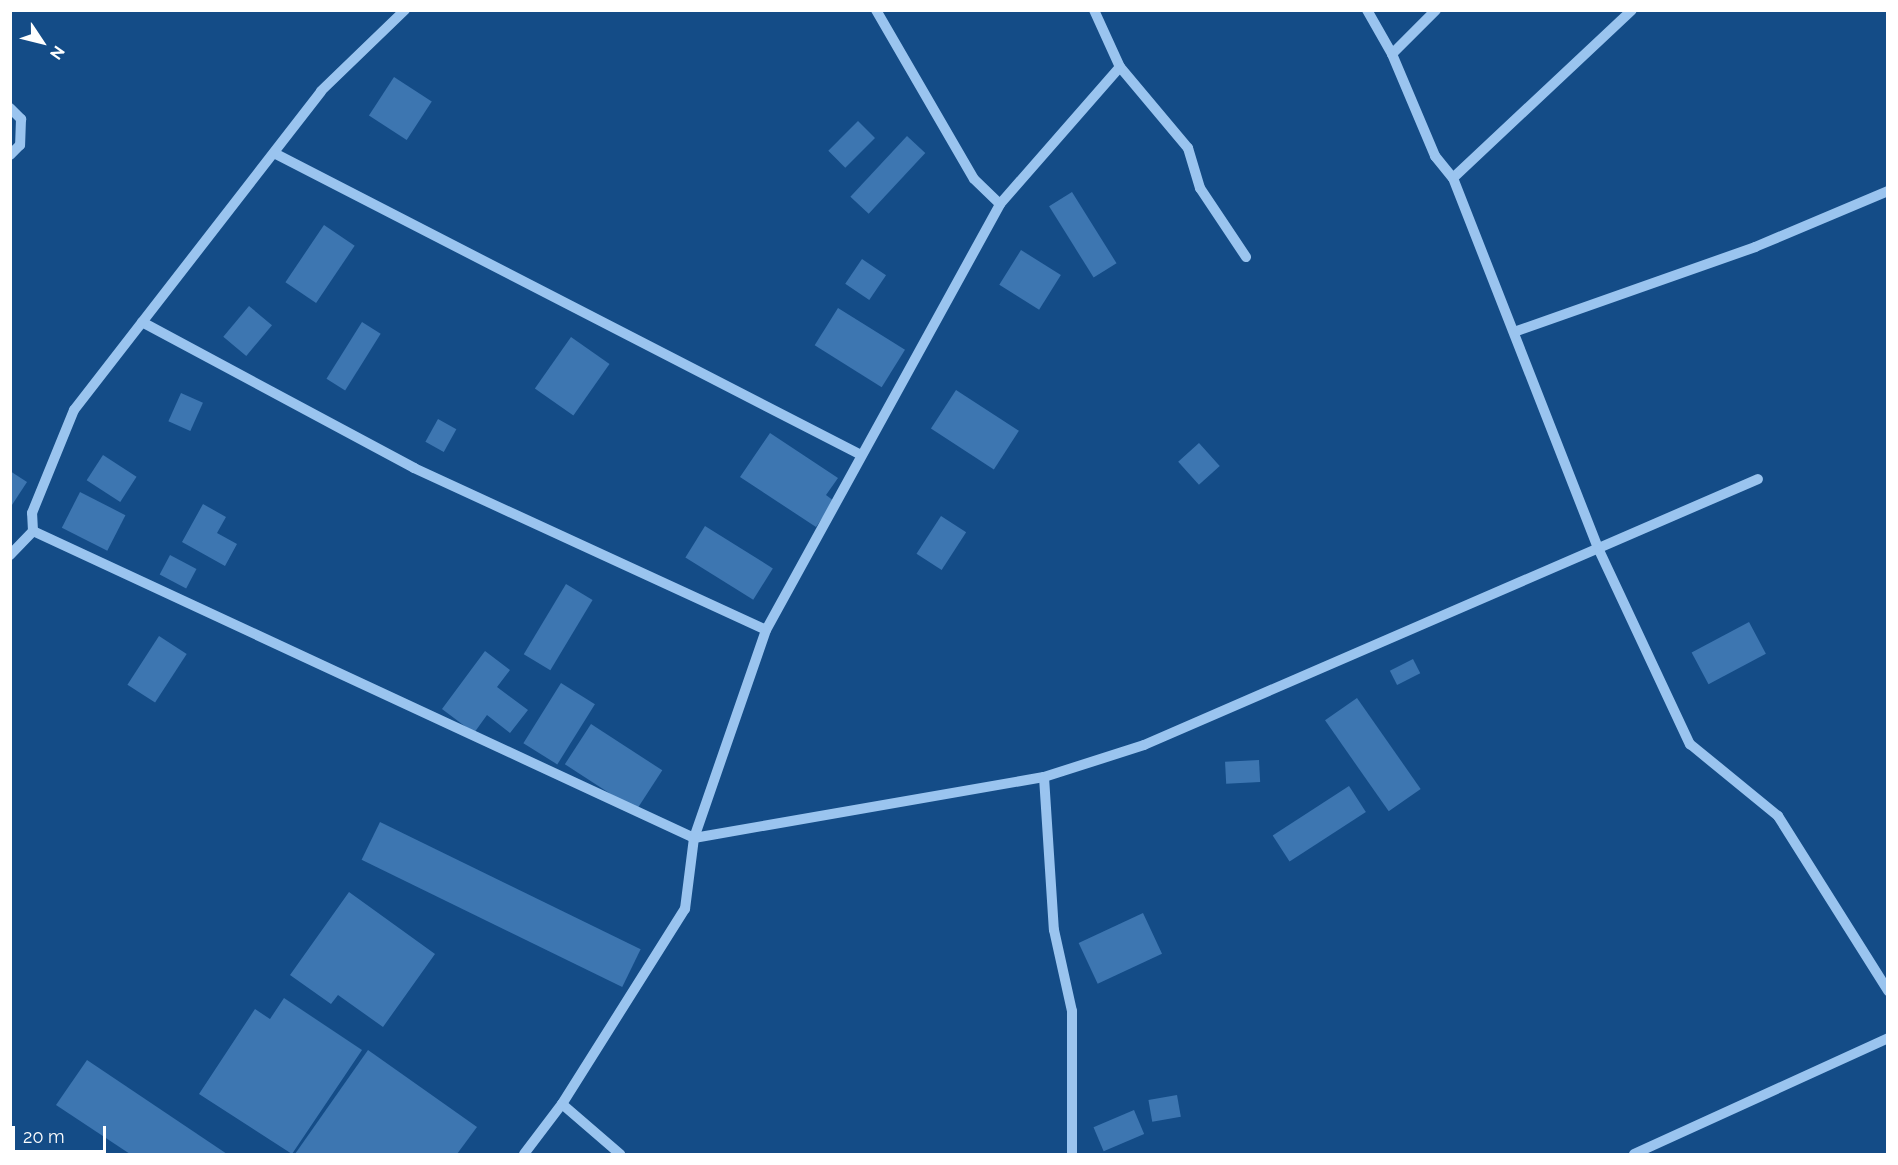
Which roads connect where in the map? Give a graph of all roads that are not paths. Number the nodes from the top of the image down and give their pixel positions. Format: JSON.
{"nodes":[{"id":1,"x":405,"y":10,"type":"edge"},
{"id":2,"x":876,"y":10,"type":"edge"},
{"id":3,"x":1095,"y":10,"type":"edge"},
{"id":4,"x":1367,"y":10,"type":"edge"},
{"id":5,"x":1436,"y":10,"type":"edge"},
{"id":6,"x":1632,"y":10,"type":"edge"},
{"id":7,"x":1392,"y":54,"type":"junction"},
{"id":8,"x":1120,"y":67,"type":"junction"},
{"id":9,"x":10,"y":108,"type":"edge"},
{"id":10,"x":274,"y":153,"type":"junction"},
{"id":11,"x":10,"y":155,"type":"edge"},
{"id":12,"x":1453,"y":178,"type":"junction"},
{"id":13,"x":1887,"y":191,"type":"edge"},
{"id":14,"x":1000,"y":204,"type":"junction"},
{"id":15,"x":1246,"y":257,"type":"dead end"},
{"id":16,"x":142,"y":322,"type":"junction"},
{"id":17,"x":1514,"y":332,"type":"junction"},
{"id":18,"x":861,"y":455,"type":"junction"},
{"id":19,"x":1758,"y":479,"type":"dead end"},
{"id":20,"x":33,"y":531,"type":"junction"},
{"id":21,"x":1598,"y":548,"type":"junction"},
{"id":22,"x":10,"y":555,"type":"edge"},
{"id":23,"x":766,"y":630,"type":"junction"},
{"id":24,"x":1044,"y":777,"type":"junction"},
{"id":25,"x":694,"y":838,"type":"junction"},
{"id":26,"x":1887,"y":991,"type":"edge"},
{"id":27,"x":1887,"y":1038,"type":"edge"},
{"id":28,"x":562,"y":1104,"type":"junction"},
{"id":29,"x":524,"y":1155,"type":"edge"},
{"id":30,"x":620,"y":1155,"type":"edge"},
{"id":31,"x":1072,"y":1155,"type":"edge"},
{"id":32,"x":1634,"y":1155,"type":"edge"}],
"edges":[{"from":1,"to":10,"type":"street"},
{"from":2,"to":14,"type":"street"},
{"from":3,"to":8,"type":"street"},
{"from":4,"to":7,"type":"street"},
{"from":5,"to":7,"type":"street"},
{"from":6,"to":12,"type":"street"},
{"from":7,"to":12,"type":"street"},
{"from":8,"to":14,"type":"street"},
{"from":8,"to":15,"type":"street"},
{"from":9,"to":11,"type":"street"},
{"from":10,"to":16,"type":"street"},
{"from":10,"to":18,"type":"street"},
{"from":12,"to":17,"type":"street"},
{"from":13,"to":17,"type":"street"},
{"from":14,"to":18,"type":"street"},
{"from":16,"to":20,"type":"street"},
{"from":16,"to":23,"type":"street"},
{"from":17,"to":21,"type":"street"},
{"from":18,"to":23,"type":"street"},
{"from":19,"to":21,"type":"street"},
{"from":20,"to":22,"type":"street"},
{"from":20,"to":25,"type":"street"},
{"from":21,"to":24,"type":"street"},
{"from":21,"to":26,"type":"street"},
{"from":23,"to":25,"type":"street"},
{"from":24,"to":25,"type":"street"},
{"from":24,"to":31,"type":"street"},
{"from":25,"to":28,"type":"street"},
{"from":27,"to":32,"type":"street"},
{"from":28,"to":29,"type":"street"},
{"from":28,"to":30,"type":"street"}]}
